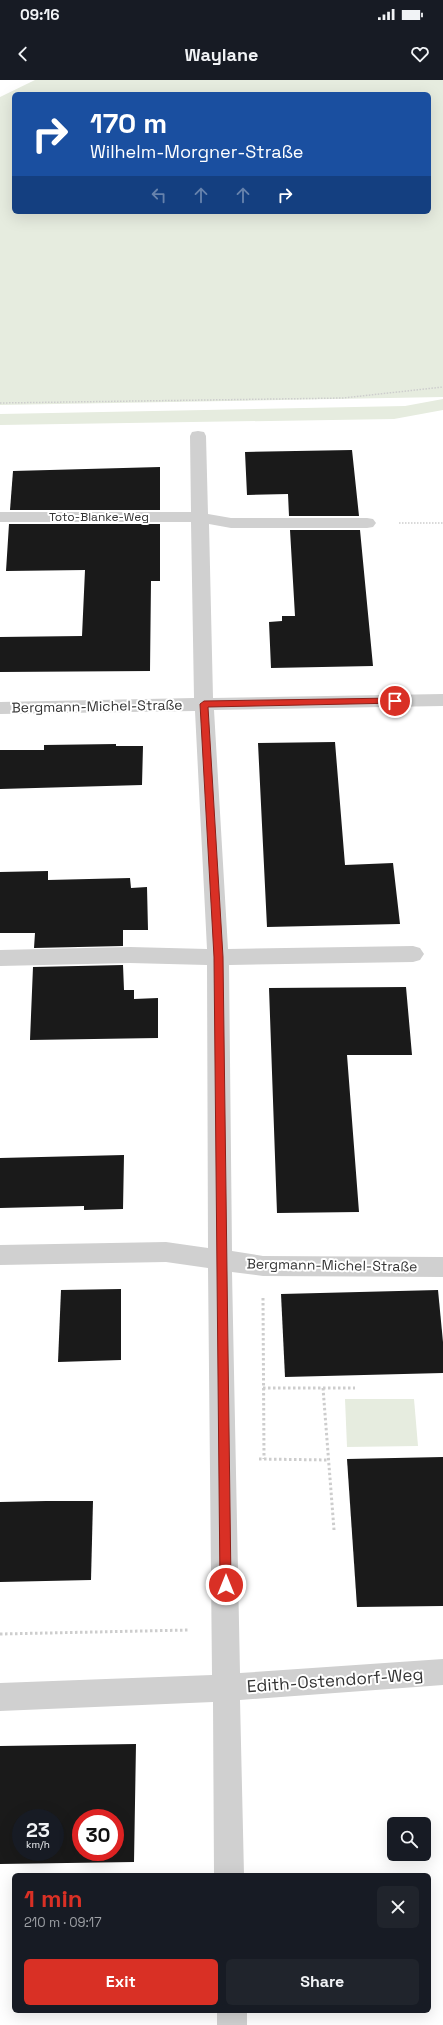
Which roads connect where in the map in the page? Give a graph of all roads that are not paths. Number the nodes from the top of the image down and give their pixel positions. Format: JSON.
{"nodes":[{"id":1,"x":198,"y":436,"type":"dead end"},
{"id":2,"x":0,"y":517,"type":"edge"},
{"id":3,"x":198,"y":517,"type":"junction"},
{"id":4,"x":367,"y":523,"type":"road end"},
{"id":5,"x":443,"y":700,"type":"edge"},
{"id":6,"x":204,"y":704,"type":"junction"},
{"id":7,"x":0,"y":708,"type":"edge"},
{"id":8,"x":414,"y":954,"type":"dead end"},
{"id":9,"x":218,"y":957,"type":"junction"},
{"id":10,"x":0,"y":958,"type":"edge"},
{"id":11,"x":0,"y":1255,"type":"edge"},
{"id":12,"x":220,"y":1260,"type":"junction"},
{"id":13,"x":443,"y":1267,"type":"edge"},
{"id":14,"x":443,"y":1672,"type":"edge"},
{"id":15,"x":226,"y":1688,"type":"junction"},
{"id":16,"x":0,"y":1697,"type":"edge"},
{"id":17,"x":230,"y":1873,"type":"edge"},
{"id":18,"x":232,"y":2013,"type":"edge"},
{"id":19,"x":232,"y":2025,"type":"edge"}],
"edges":[{"from":1,"to":3,"type":"street"},
{"from":2,"to":3,"type":"street","name":"Toto-Blanke-Weg"},
{"from":3,"to":4,"type":"street","name":"Toto-Blanke-Weg"},
{"from":3,"to":6,"type":"street"},
{"from":5,"to":6,"type":"street","name":"Bergmann-Michel-Straße"},
{"from":6,"to":7,"type":"street","name":"Bergmann-Michel-Straße"},
{"from":6,"to":9,"type":"street"},
{"from":8,"to":9,"type":"street"},
{"from":9,"to":10,"type":"street"},
{"from":9,"to":12,"type":"street"},
{"from":11,"to":12,"type":"street","name":"Bergmann-Michel-Straße"},
{"from":12,"to":13,"type":"street","name":"Bergmann-Michel-Straße"},
{"from":12,"to":15,"type":"street"},
{"from":14,"to":15,"type":"street","name":"Edith-Ostendorf-Weg"},
{"from":15,"to":16,"type":"street"},
{"from":15,"to":17,"type":"street"},
{"from":18,"to":19,"type":"street"}]}
